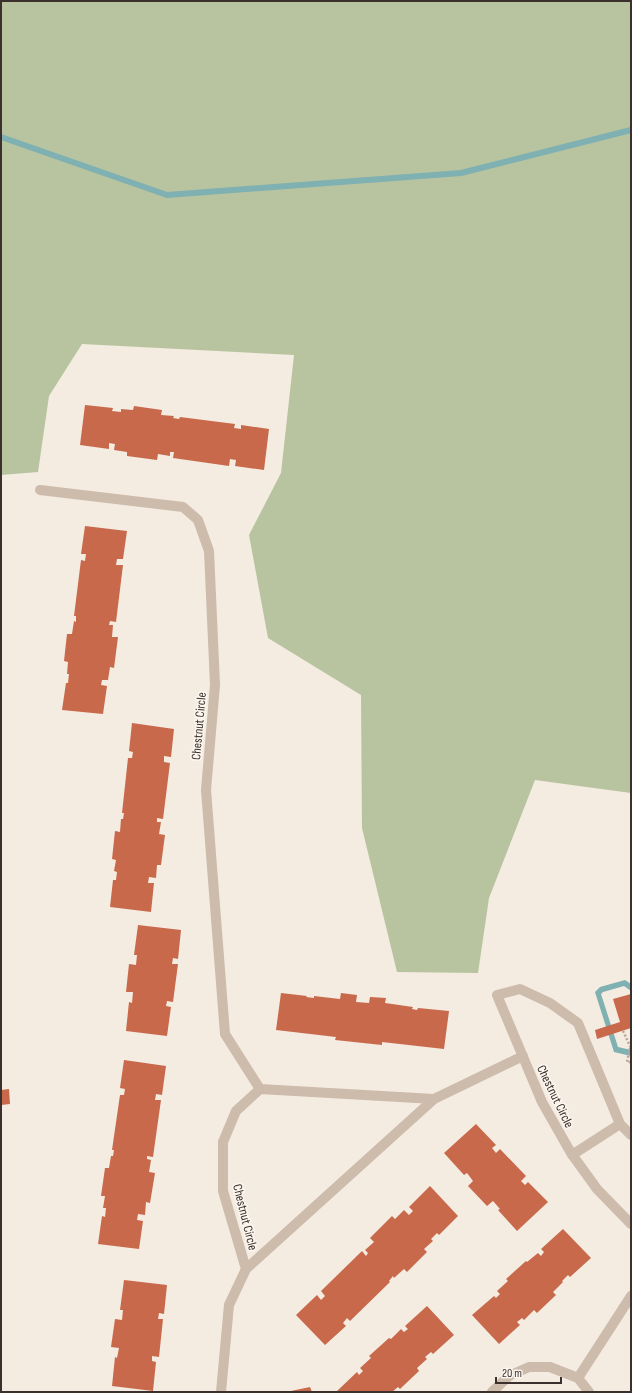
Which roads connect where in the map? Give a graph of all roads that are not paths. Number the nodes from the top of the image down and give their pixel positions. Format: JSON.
{"nodes":[{"id":1,"x":40,"y":490,"type":"dead end"},
{"id":2,"x":523,"y":1056,"type":"junction"},
{"id":3,"x":260,"y":1089,"type":"junction"},
{"id":4,"x":434,"y":1099,"type":"junction"},
{"id":5,"x":620,"y":1124,"type":"junction"},
{"id":6,"x":631,"y":1135,"type":"edge"},
{"id":7,"x":572,"y":1155,"type":"junction"},
{"id":8,"x":631,"y":1224,"type":"edge"},
{"id":9,"x":246,"y":1269,"type":"junction"},
{"id":10,"x":631,"y":1296,"type":"edge"},
{"id":11,"x":578,"y":1378,"type":"junction"},
{"id":12,"x":221,"y":1392,"type":"edge"},
{"id":13,"x":492,"y":1392,"type":"edge"},
{"id":14,"x":589,"y":1392,"type":"edge"}],
"edges":[{"from":1,"to":3,"type":"street","name":"Chestnut Circle"},
{"from":2,"to":4,"type":"street","name":"Chestnut Circle"},
{"from":2,"to":5,"type":"street"},
{"from":2,"to":7,"type":"street","name":"Chestnut Circle"},
{"from":3,"to":4,"type":"street","name":"Chestnut Circle"},
{"from":3,"to":9,"type":"street","name":"Chestnut Circle"},
{"from":4,"to":9,"type":"street","name":"Chestnut Circle"},
{"from":5,"to":6,"type":"street"},
{"from":5,"to":7,"type":"street"},
{"from":7,"to":8,"type":"street","name":"Chestnut Circle"},
{"from":9,"to":12,"type":"street","name":"Chestnut Circle"},
{"from":10,"to":11,"type":"street"},
{"from":11,"to":13,"type":"street"},
{"from":11,"to":14,"type":"street"}]}
